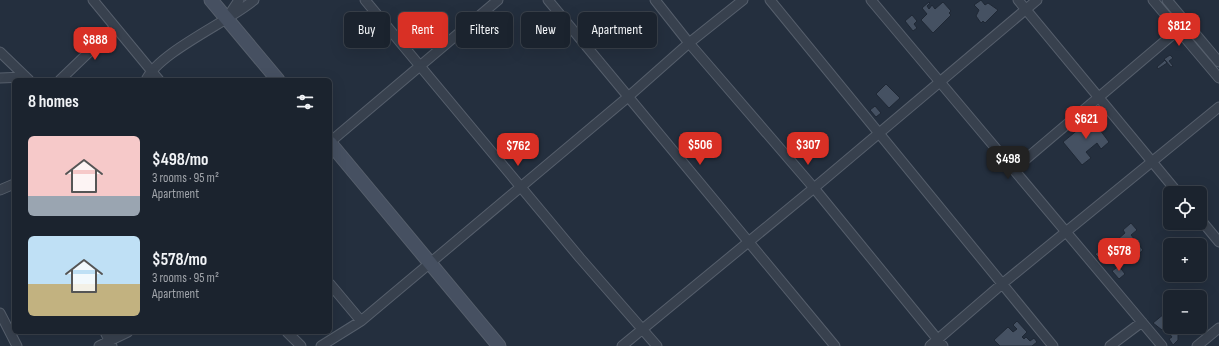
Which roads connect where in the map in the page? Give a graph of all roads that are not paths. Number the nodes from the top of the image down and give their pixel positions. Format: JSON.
{"nodes":[{"id":1,"x":93,"y":0,"type":"edge"},
{"id":2,"x":211,"y":0,"type":"edge"},
{"id":3,"x":239,"y":0,"type":"edge"},
{"id":4,"x":254,"y":0,"type":"edge"},
{"id":5,"x":365,"y":0,"type":"edge"},
{"id":6,"x":498,"y":0,"type":"edge"},
{"id":7,"x":548,"y":0,"type":"edge"},
{"id":8,"x":655,"y":0,"type":"edge"},
{"id":9,"x":743,"y":0,"type":"edge"},
{"id":10,"x":770,"y":0,"type":"edge"},
{"id":11,"x":871,"y":0,"type":"edge"},
{"id":12,"x":1018,"y":0,"type":"edge"},
{"id":13,"x":1037,"y":0,"type":"edge"},
{"id":14,"x":1153,"y":0,"type":"edge"},
{"id":15,"x":1167,"y":0,"type":"edge"},
{"id":16,"x":1025,"y":9,"type":"junction"},
{"id":17,"x":227,"y":19,"type":"junction"},
{"id":18,"x":115,"y":27,"type":"junction"},
{"id":19,"x":1178,"y":30,"type":"junction"},
{"id":20,"x":689,"y":43,"type":"junction"},
{"id":21,"x":0,"y":52,"type":"edge"},
{"id":22,"x":1219,"y":62,"type":"edge"},
{"id":23,"x":421,"y":65,"type":"junction"},
{"id":24,"x":151,"y":70,"type":"junction"},
{"id":25,"x":0,"y":78,"type":"edge"},
{"id":26,"x":27,"y":78,"type":"edge"},
{"id":27,"x":62,"y":78,"type":"edge"},
{"id":28,"x":147,"y":78,"type":"edge"},
{"id":29,"x":157,"y":78,"type":"edge"},
{"id":30,"x":276,"y":78,"type":"edge"},
{"id":31,"x":1219,"y":78,"type":"edge"},
{"id":32,"x":939,"y":82,"type":"junction"},
{"id":33,"x":628,"y":97,"type":"junction"},
{"id":34,"x":1099,"y":98,"type":"junction"},
{"id":35,"x":1219,"y":107,"type":"edge"},
{"id":36,"x":878,"y":133,"type":"junction"},
{"id":37,"x":332,"y":140,"type":"edge"},
{"id":38,"x":332,"y":144,"type":"edge"},
{"id":39,"x":1153,"y":162,"type":"junction"},
{"id":40,"x":1013,"y":170,"type":"junction"},
{"id":41,"x":12,"y":185,"type":"edge"},
{"id":42,"x":520,"y":186,"type":"junction"},
{"id":43,"x":1172,"y":186,"type":"edge"},
{"id":44,"x":814,"y":188,"type":"junction"},
{"id":45,"x":0,"y":190,"type":"edge"},
{"id":46,"x":1207,"y":227,"type":"edge"},
{"id":47,"x":1066,"y":232,"type":"junction"},
{"id":48,"x":748,"y":241,"type":"junction"},
{"id":49,"x":1219,"y":242,"type":"edge"},
{"id":50,"x":430,"y":263,"type":"junction"},
{"id":51,"x":1002,"y":284,"type":"junction"},
{"id":52,"x":332,"y":286,"type":"edge"},
{"id":53,"x":0,"y":313,"type":"edge"},
{"id":54,"x":361,"y":321,"type":"junction"},
{"id":55,"x":1142,"y":322,"type":"junction"},
{"id":56,"x":642,"y":328,"type":"junction"},
{"id":57,"x":1219,"y":328,"type":"edge"},
{"id":58,"x":106,"y":334,"type":"edge"},
{"id":59,"x":125,"y":334,"type":"edge"},
{"id":60,"x":289,"y":334,"type":"edge"},
{"id":61,"x":941,"y":343,"type":"edge"},
{"id":62,"x":111,"y":344,"type":"edge"},
{"id":63,"x":17,"y":346,"type":"edge"},
{"id":64,"x":99,"y":346,"type":"edge"},
{"id":65,"x":301,"y":346,"type":"edge"},
{"id":66,"x":321,"y":346,"type":"edge"},
{"id":67,"x":499,"y":346,"type":"edge"},
{"id":68,"x":622,"y":346,"type":"edge"},
{"id":69,"x":657,"y":346,"type":"edge"},
{"id":70,"x":835,"y":346,"type":"edge"},
{"id":71,"x":930,"y":346,"type":"edge"},
{"id":72,"x":1054,"y":346,"type":"edge"},
{"id":73,"x":1110,"y":346,"type":"edge"},
{"id":74,"x":1162,"y":346,"type":"edge"},
{"id":75,"x":1197,"y":346,"type":"edge"}],
"edges":[{"from":1,"to":18,"type":"street"},
{"from":2,"to":17,"type":"street"},
{"from":3,"to":17,"type":"street"},
{"from":4,"to":17,"type":"street"},
{"from":5,"to":23,"type":"street"},
{"from":6,"to":23,"type":"street"},
{"from":7,"to":33,"type":"street"},
{"from":8,"to":20,"type":"street"},
{"from":9,"to":20,"type":"street"},
{"from":10,"to":36,"type":"street"},
{"from":11,"to":32,"type":"street"},
{"from":12,"to":16,"type":"street"},
{"from":13,"to":16,"type":"street"},
{"from":14,"to":19,"type":"street"},
{"from":15,"to":22,"type":"street"},
{"from":16,"to":32,"type":"street"},
{"from":16,"to":34,"type":"street"},
{"from":17,"to":24,"type":"street"},
{"from":17,"to":30,"type":"street"},
{"from":18,"to":24,"type":"street"},
{"from":18,"to":27,"type":"street"},
{"from":19,"to":31,"type":"street"},
{"from":19,"to":34,"type":"street"},
{"from":20,"to":33,"type":"street"},
{"from":20,"to":44,"type":"street"},
{"from":21,"to":26,"type":"street"},
{"from":23,"to":37,"type":"street"},
{"from":23,"to":42,"type":"street"},
{"from":24,"to":28,"type":"street"},
{"from":24,"to":29,"type":"street"},
{"from":25,"to":26,"type":"street"},
{"from":32,"to":36,"type":"street"},
{"from":32,"to":40,"type":"street"},
{"from":33,"to":42,"type":"street"},
{"from":33,"to":48,"type":"street"},
{"from":34,"to":39,"type":"street"},
{"from":34,"to":40,"type":"street"},
{"from":35,"to":39,"type":"street"},
{"from":36,"to":44,"type":"street"},
{"from":36,"to":51,"type":"street"},
{"from":38,"to":50,"type":"street"},
{"from":39,"to":43,"type":"street"},
{"from":39,"to":47,"type":"street"},
{"from":40,"to":47,"type":"street"},
{"from":41,"to":45,"type":"street"},
{"from":42,"to":50,"type":"street"},
{"from":42,"to":56,"type":"street"},
{"from":44,"to":48,"type":"street"},
{"from":44,"to":61,"type":"street"},
{"from":46,"to":49,"type":"street"},
{"from":47,"to":51,"type":"street"},
{"from":47,"to":55,"type":"street"},
{"from":48,"to":56,"type":"street"},
{"from":48,"to":70,"type":"street"},
{"from":50,"to":54,"type":"street"},
{"from":50,"to":67,"type":"street"},
{"from":51,"to":61,"type":"street"},
{"from":51,"to":72,"type":"street"},
{"from":52,"to":54,"type":"street"},
{"from":53,"to":63,"type":"street"},
{"from":54,"to":66,"type":"street"},
{"from":55,"to":73,"type":"street"},
{"from":55,"to":74,"type":"street"},
{"from":56,"to":68,"type":"street"},
{"from":56,"to":69,"type":"street"},
{"from":57,"to":75,"type":"street"},
{"from":58,"to":62,"type":"street"},
{"from":59,"to":62,"type":"street"},
{"from":60,"to":65,"type":"street"},
{"from":61,"to":71,"type":"street"},
{"from":62,"to":64,"type":"street"}]}
